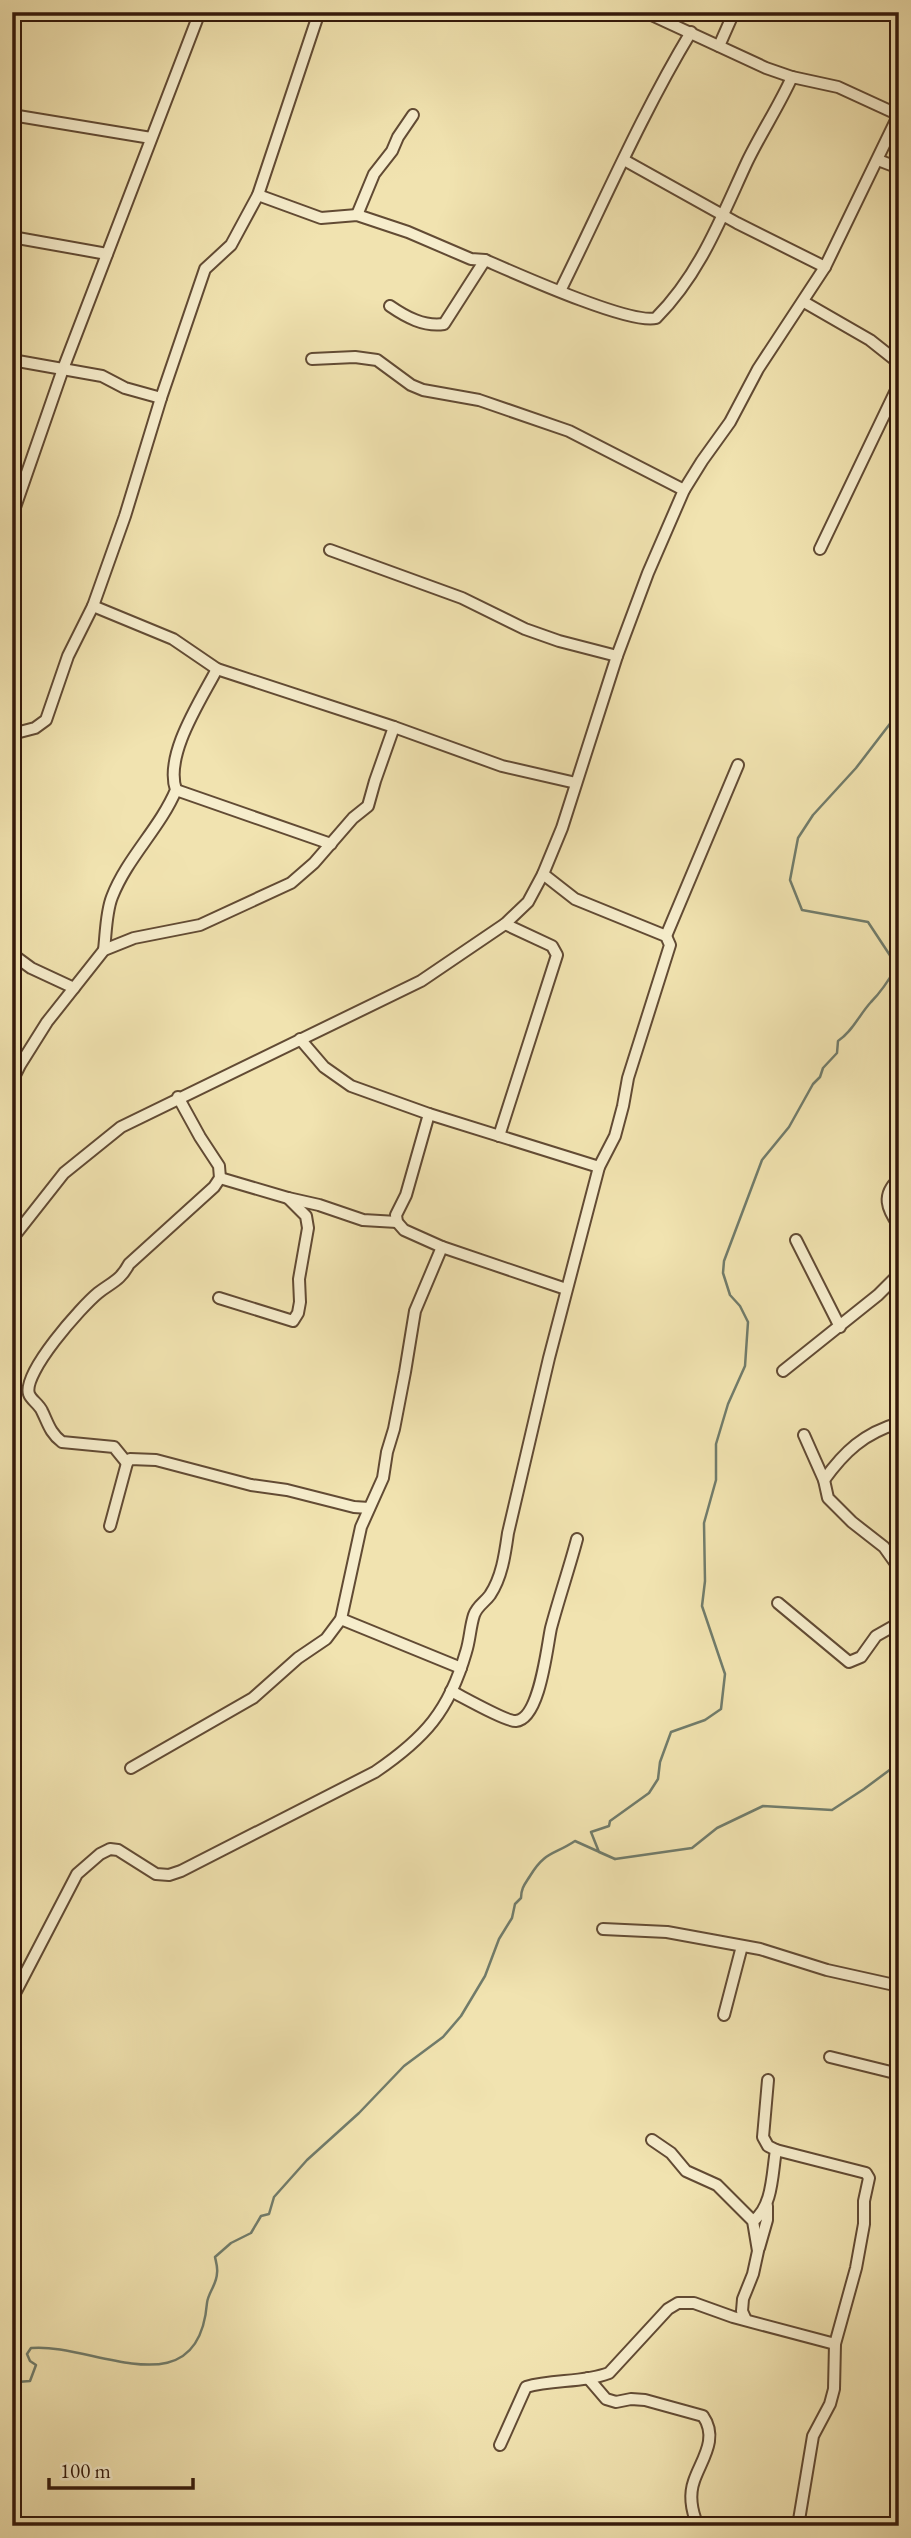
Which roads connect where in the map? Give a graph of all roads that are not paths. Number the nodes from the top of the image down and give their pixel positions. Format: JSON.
{"nodes":[{"id":1,"x":200,"y":12,"type":"edge"},
{"id":2,"x":319,"y":12,"type":"edge"},
{"id":3,"x":645,"y":12,"type":"edge"},
{"id":4,"x":734,"y":12,"type":"edge"},
{"id":5,"x":691,"y":32,"type":"junction"},
{"id":6,"x":719,"y":46,"type":"junction"},
{"id":7,"x":792,"y":76,"type":"junction"},
{"id":8,"x":12,"y":115,"type":"edge"},
{"id":9,"x":413,"y":115,"type":"dead end"},
{"id":10,"x":899,"y":115,"type":"edge"},
{"id":11,"x":151,"y":138,"type":"junction"},
{"id":12,"x":624,"y":160,"type":"junction"},
{"id":13,"x":878,"y":160,"type":"junction"},
{"id":14,"x":899,"y":169,"type":"edge"},
{"id":15,"x":258,"y":195,"type":"junction"},
{"id":16,"x":358,"y":215,"type":"junction"},
{"id":17,"x":724,"y":215,"type":"junction"},
{"id":18,"x":12,"y":237,"type":"edge"},
{"id":19,"x":107,"y":254,"type":"junction"},
{"id":20,"x":485,"y":260,"type":"junction"},
{"id":21,"x":825,"y":267,"type":"junction"},
{"id":22,"x":560,"y":291,"type":"junction"},
{"id":23,"x":804,"y":302,"type":"junction"},
{"id":24,"x":390,"y":306,"type":"dead end"},
{"id":25,"x":312,"y":359,"type":"dead end"},
{"id":26,"x":12,"y":360,"type":"edge"},
{"id":27,"x":899,"y":363,"type":"edge"},
{"id":28,"x":63,"y":369,"type":"junction"},
{"id":29,"x":899,"y":384,"type":"edge"},
{"id":30,"x":161,"y":398,"type":"junction"},
{"id":31,"x":684,"y":490,"type":"junction"},
{"id":32,"x":12,"y":516,"type":"edge"},
{"id":33,"x":820,"y":549,"type":"dead end"},
{"id":34,"x":330,"y":550,"type":"dead end"},
{"id":35,"x":93,"y":606,"type":"junction"},
{"id":36,"x":617,"y":656,"type":"junction"},
{"id":37,"x":217,"y":669,"type":"junction"},
{"id":38,"x":394,"y":727,"type":"junction"},
{"id":39,"x":12,"y":734,"type":"edge"},
{"id":40,"x":738,"y":765,"type":"dead end"},
{"id":41,"x":576,"y":783,"type":"junction"},
{"id":42,"x":176,"y":790,"type":"junction"},
{"id":43,"x":331,"y":844,"type":"junction"},
{"id":44,"x":544,"y":874,"type":"junction"},
{"id":45,"x":505,"y":923,"type":"junction"},
{"id":46,"x":666,"y":936,"type":"junction"},
{"id":47,"x":104,"y":950,"type":"junction"},
{"id":48,"x":12,"y":954,"type":"edge"},
{"id":49,"x":74,"y":988,"type":"junction"},
{"id":50,"x":300,"y":1039,"type":"junction"},
{"id":51,"x":12,"y":1081,"type":"edge"},
{"id":52,"x":178,"y":1097,"type":"junction"},
{"id":53,"x":429,"y":1114,"type":"junction"},
{"id":54,"x":499,"y":1136,"type":"junction"},
{"id":55,"x":599,"y":1167,"type":"junction"},
{"id":56,"x":220,"y":1178,"type":"junction"},
{"id":57,"x":899,"y":1179,"type":"edge"},
{"id":58,"x":288,"y":1198,"type":"junction"},
{"id":59,"x":397,"y":1222,"type":"junction"},
{"id":60,"x":899,"y":1226,"type":"edge"},
{"id":61,"x":12,"y":1239,"type":"edge"},
{"id":62,"x":796,"y":1240,"type":"dead end"},
{"id":63,"x":442,"y":1247,"type":"junction"},
{"id":64,"x":899,"y":1274,"type":"edge"},
{"id":65,"x":566,"y":1289,"type":"junction"},
{"id":66,"x":219,"y":1298,"type":"dead end"},
{"id":67,"x":840,"y":1327,"type":"junction"},
{"id":68,"x":783,"y":1371,"type":"dead end"},
{"id":69,"x":899,"y":1423,"type":"edge"},
{"id":70,"x":804,"y":1435,"type":"dead end"},
{"id":71,"x":127,"y":1464,"type":"junction"},
{"id":72,"x":824,"y":1480,"type":"junction"},
{"id":73,"x":369,"y":1508,"type":"junction"},
{"id":74,"x":110,"y":1526,"type":"dead end"},
{"id":75,"x":577,"y":1539,"type":"dead end"},
{"id":76,"x":899,"y":1568,"type":"edge"},
{"id":77,"x":778,"y":1603,"type":"dead end"},
{"id":78,"x":341,"y":1619,"type":"junction"},
{"id":79,"x":899,"y":1623,"type":"edge"},
{"id":80,"x":461,"y":1668,"type":"junction"},
{"id":81,"x":452,"y":1691,"type":"junction"},
{"id":82,"x":131,"y":1769,"type":"dead end"},
{"id":83,"x":603,"y":1929,"type":"dead end"},
{"id":84,"x":742,"y":1946,"type":"junction"},
{"id":85,"x":899,"y":1986,"type":"edge"},
{"id":86,"x":12,"y":1999,"type":"edge"},
{"id":87,"x":724,"y":2015,"type":"dead end"},
{"id":88,"x":830,"y":2057,"type":"dead end"},
{"id":89,"x":899,"y":2074,"type":"edge"},
{"id":90,"x":768,"y":2080,"type":"dead end"},
{"id":91,"x":652,"y":2140,"type":"dead end"},
{"id":92,"x":776,"y":2150,"type":"junction"},
{"id":93,"x":767,"y":2201,"type":"junction"},
{"id":94,"x":753,"y":2221,"type":"junction"},
{"id":95,"x":758,"y":2251,"type":"junction"},
{"id":96,"x":746,"y":2319,"type":"junction"},
{"id":97,"x":835,"y":2344,"type":"junction"},
{"id":98,"x":588,"y":2378,"type":"junction"},
{"id":99,"x":500,"y":2445,"type":"dead end"},
{"id":100,"x":698,"y":2526,"type":"edge"},
{"id":101,"x":798,"y":2526,"type":"edge"}],
"edges":[{"from":1,"to":11,"type":"street"},
{"from":2,"to":15,"type":"street"},
{"from":3,"to":5,"type":"street"},
{"from":4,"to":6,"type":"street"},
{"from":5,"to":6,"type":"street"},
{"from":5,"to":12,"type":"street"},
{"from":6,"to":7,"type":"street"},
{"from":7,"to":10,"type":"street"},
{"from":7,"to":17,"type":"street"},
{"from":8,"to":11,"type":"street"},
{"from":9,"to":16,"type":"street"},
{"from":10,"to":13,"type":"street"},
{"from":11,"to":19,"type":"street"},
{"from":12,"to":17,"type":"street"},
{"from":12,"to":22,"type":"street"},
{"from":13,"to":14,"type":"street"},
{"from":13,"to":21,"type":"street"},
{"from":15,"to":16,"type":"street"},
{"from":15,"to":30,"type":"street"},
{"from":16,"to":20,"type":"street"},
{"from":17,"to":21,"type":"street"},
{"from":17,"to":22,"type":"street"},
{"from":18,"to":19,"type":"street"},
{"from":19,"to":28,"type":"street"},
{"from":20,"to":22,"type":"street"},
{"from":20,"to":24,"type":"street"},
{"from":21,"to":23,"type":"street"},
{"from":23,"to":27,"type":"street"},
{"from":23,"to":31,"type":"street"},
{"from":25,"to":31,"type":"street"},
{"from":26,"to":28,"type":"street"},
{"from":28,"to":30,"type":"street"},
{"from":28,"to":32,"type":"street"},
{"from":29,"to":33,"type":"street"},
{"from":30,"to":35,"type":"street"},
{"from":31,"to":36,"type":"street"},
{"from":34,"to":36,"type":"street"},
{"from":35,"to":37,"type":"street"},
{"from":35,"to":39,"type":"street"},
{"from":36,"to":41,"type":"street"},
{"from":37,"to":38,"type":"street"},
{"from":37,"to":42,"type":"street"},
{"from":38,"to":41,"type":"street"},
{"from":38,"to":43,"type":"street"},
{"from":40,"to":46,"type":"street"},
{"from":41,"to":44,"type":"street"},
{"from":42,"to":43,"type":"street"},
{"from":42,"to":47,"type":"street"},
{"from":43,"to":47,"type":"street"},
{"from":44,"to":45,"type":"street"},
{"from":44,"to":46,"type":"street"},
{"from":45,"to":50,"type":"street"},
{"from":45,"to":54,"type":"street"},
{"from":46,"to":55,"type":"street"},
{"from":47,"to":49,"type":"street"},
{"from":48,"to":49,"type":"street"},
{"from":49,"to":51,"type":"street"},
{"from":50,"to":52,"type":"street"},
{"from":50,"to":53,"type":"street"},
{"from":52,"to":56,"type":"street"},
{"from":52,"to":61,"type":"street"},
{"from":53,"to":54,"type":"street"},
{"from":53,"to":59,"type":"street"},
{"from":54,"to":55,"type":"street"},
{"from":55,"to":65,"type":"street"},
{"from":56,"to":58,"type":"street"},
{"from":56,"to":71,"type":"street"},
{"from":57,"to":60,"type":"street"},
{"from":58,"to":59,"type":"street"},
{"from":58,"to":66,"type":"street"},
{"from":59,"to":63,"type":"street"},
{"from":62,"to":67,"type":"street"},
{"from":63,"to":65,"type":"street"},
{"from":63,"to":73,"type":"street"},
{"from":64,"to":67,"type":"street"},
{"from":65,"to":80,"type":"street"},
{"from":67,"to":68,"type":"street"},
{"from":69,"to":72,"type":"street"},
{"from":70,"to":72,"type":"street"},
{"from":71,"to":73,"type":"street"},
{"from":71,"to":74,"type":"street"},
{"from":72,"to":76,"type":"street"},
{"from":73,"to":78,"type":"street"},
{"from":75,"to":81,"type":"street"},
{"from":77,"to":79,"type":"street"},
{"from":78,"to":80,"type":"street"},
{"from":78,"to":82,"type":"street"},
{"from":80,"to":81,"type":"street"},
{"from":81,"to":86,"type":"street"},
{"from":83,"to":84,"type":"street"},
{"from":84,"to":85,"type":"street"},
{"from":84,"to":87,"type":"street"},
{"from":88,"to":89,"type":"street"},
{"from":90,"to":92,"type":"street"},
{"from":91,"to":94,"type":"street"},
{"from":92,"to":93,"type":"street"},
{"from":92,"to":97,"type":"street"},
{"from":93,"to":94,"type":"street"},
{"from":93,"to":95,"type":"street"},
{"from":94,"to":95,"type":"street"},
{"from":95,"to":96,"type":"street"},
{"from":96,"to":97,"type":"street"},
{"from":96,"to":98,"type":"street"},
{"from":97,"to":101,"type":"street"},
{"from":98,"to":99,"type":"street"},
{"from":98,"to":100,"type":"street"}]}
